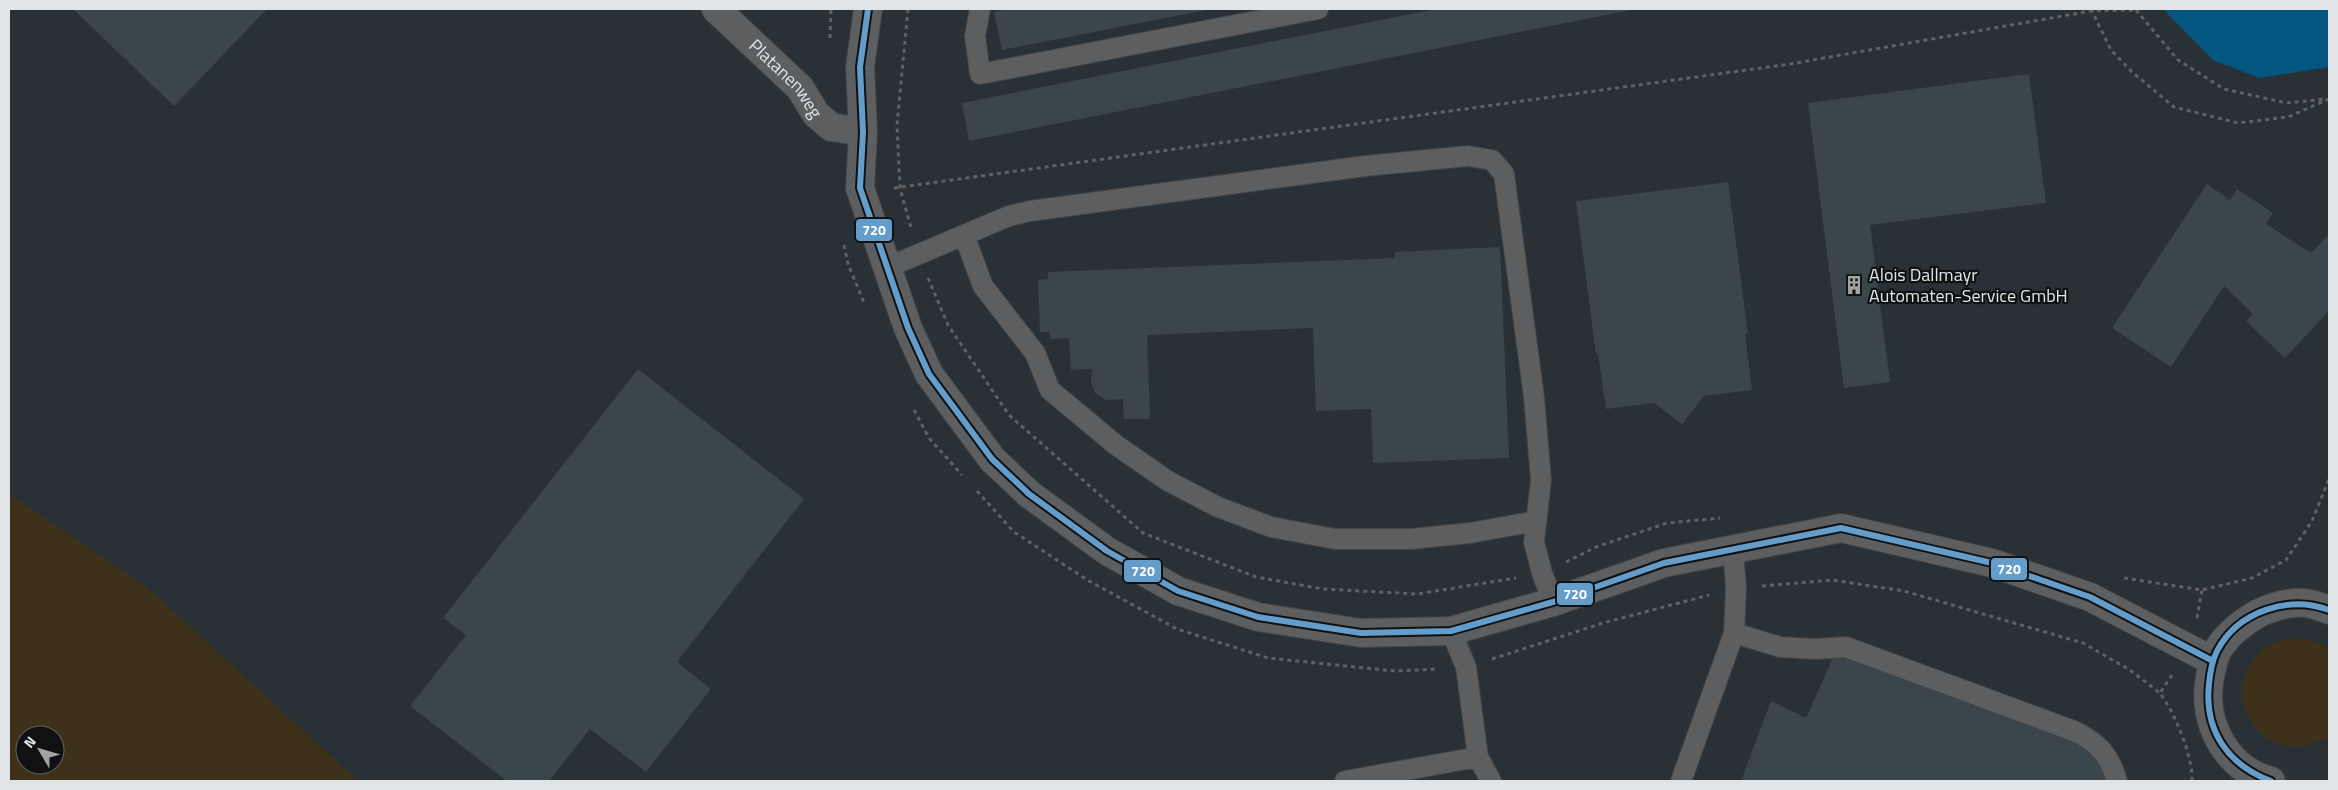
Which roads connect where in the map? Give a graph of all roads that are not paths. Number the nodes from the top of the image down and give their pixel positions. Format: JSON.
{"nodes":[{"id":1,"x":716,"y":9,"type":"edge"},
{"id":2,"x":868,"y":9,"type":"edge"},
{"id":3,"x":980,"y":9,"type":"edge"},
{"id":4,"x":1318,"y":9,"type":"edge"},
{"id":5,"x":863,"y":132,"type":"junction"},
{"id":6,"x":964,"y":235,"type":"junction"},
{"id":7,"x":886,"y":268,"type":"junction"},
{"id":8,"x":1536,"y":521,"type":"junction"},
{"id":9,"x":1733,"y":549,"type":"junction"},
{"id":10,"x":1553,"y":602,"type":"junction"},
{"id":11,"x":2329,"y":610,"type":"edge"},
{"id":12,"x":1451,"y":631,"type":"junction"},
{"id":13,"x":1734,"y":633,"type":"junction"},
{"id":14,"x":2213,"y":661,"type":"junction"},
{"id":15,"x":1478,"y":757,"type":"junction"},
{"id":16,"x":2260,"y":780,"type":"edge"},
{"id":17,"x":1345,"y":781,"type":"edge"},
{"id":18,"x":1491,"y":781,"type":"edge"},
{"id":19,"x":1681,"y":781,"type":"edge"},
{"id":20,"x":2117,"y":781,"type":"edge"}],
"edges":[{"from":1,"to":5,"type":"street","name":"Platanenweg"},
{"from":2,"to":5,"type":"street"},
{"from":3,"to":4,"type":"lane"},
{"from":5,"to":7,"type":"street"},
{"from":6,"to":7,"type":"lane"},
{"from":6,"to":8,"type":"lane"},
{"from":6,"to":8,"type":"lane"},
{"from":7,"to":12,"type":"street"},
{"from":8,"to":10,"type":"lane"},
{"from":9,"to":10,"type":"street"},
{"from":9,"to":13,"type":"lane"},
{"from":9,"to":14,"type":"street"},
{"from":10,"to":12,"type":"street"},
{"from":11,"to":14,"type":"street"},
{"from":12,"to":15,"type":"lane"},
{"from":13,"to":19,"type":"lane"},
{"from":13,"to":20,"type":"lane"},
{"from":14,"to":16,"type":"street"},
{"from":15,"to":17,"type":"lane"},
{"from":15,"to":18,"type":"lane"}]}
